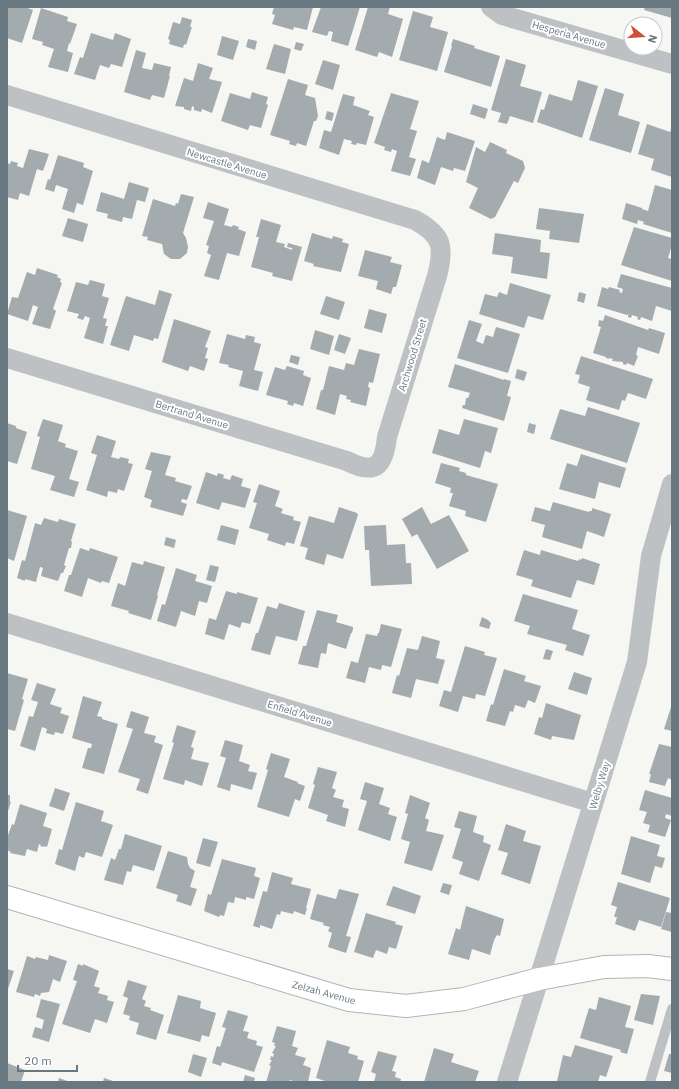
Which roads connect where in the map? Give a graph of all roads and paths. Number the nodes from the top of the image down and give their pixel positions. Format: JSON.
{"nodes":[{"id":1,"x":490,"y":7,"type":"edge"},
{"id":2,"x":672,"y":64,"type":"edge"},
{"id":3,"x":7,"y":95,"type":"edge"},
{"id":4,"x":440,"y":241,"type":"joint"},
{"id":5,"x":7,"y":358,"type":"edge"},
{"id":6,"x":376,"y":466,"type":"joint"},
{"id":7,"x":672,"y":484,"type":"edge"},
{"id":8,"x":668,"y":515,"type":"edge"},
{"id":9,"x":7,"y":623,"type":"edge"},
{"id":10,"x":593,"y":803,"type":"junction"},
{"id":11,"x":7,"y":897,"type":"edge"},
{"id":12,"x":672,"y":969,"type":"edge"},
{"id":13,"x":539,"y":979,"type":"junction"},
{"id":14,"x":672,"y":1010,"type":"edge"},
{"id":15,"x":507,"y":1082,"type":"edge"},
{"id":16,"x":650,"y":1082,"type":"edge"}],
"edges":[{"from":1,"to":2,"type":"street","name":"Hesperia Avenue"},
{"from":3,"to":4,"type":"street","name":"Newcastle Avenue"},
{"from":4,"to":6,"type":"street","name":"Archwood Street"},
{"from":5,"to":6,"type":"street","name":"Bertrand Avenue"},
{"from":7,"to":8,"type":"street","name":"Welby Way"},
{"from":8,"to":10,"type":"street","name":"Welby Way"},
{"from":9,"to":10,"type":"street","name":"Enfield Avenue"},
{"from":10,"to":13,"type":"street","name":"Welby Way"},
{"from":11,"to":13,"type":"street","name":"Zelzah Avenue"},
{"from":12,"to":13,"type":"street","name":"Zelzah Avenue"},
{"from":13,"to":15,"type":"street","name":"Welby Way"},
{"from":14,"to":16,"type":"lane"}]}
